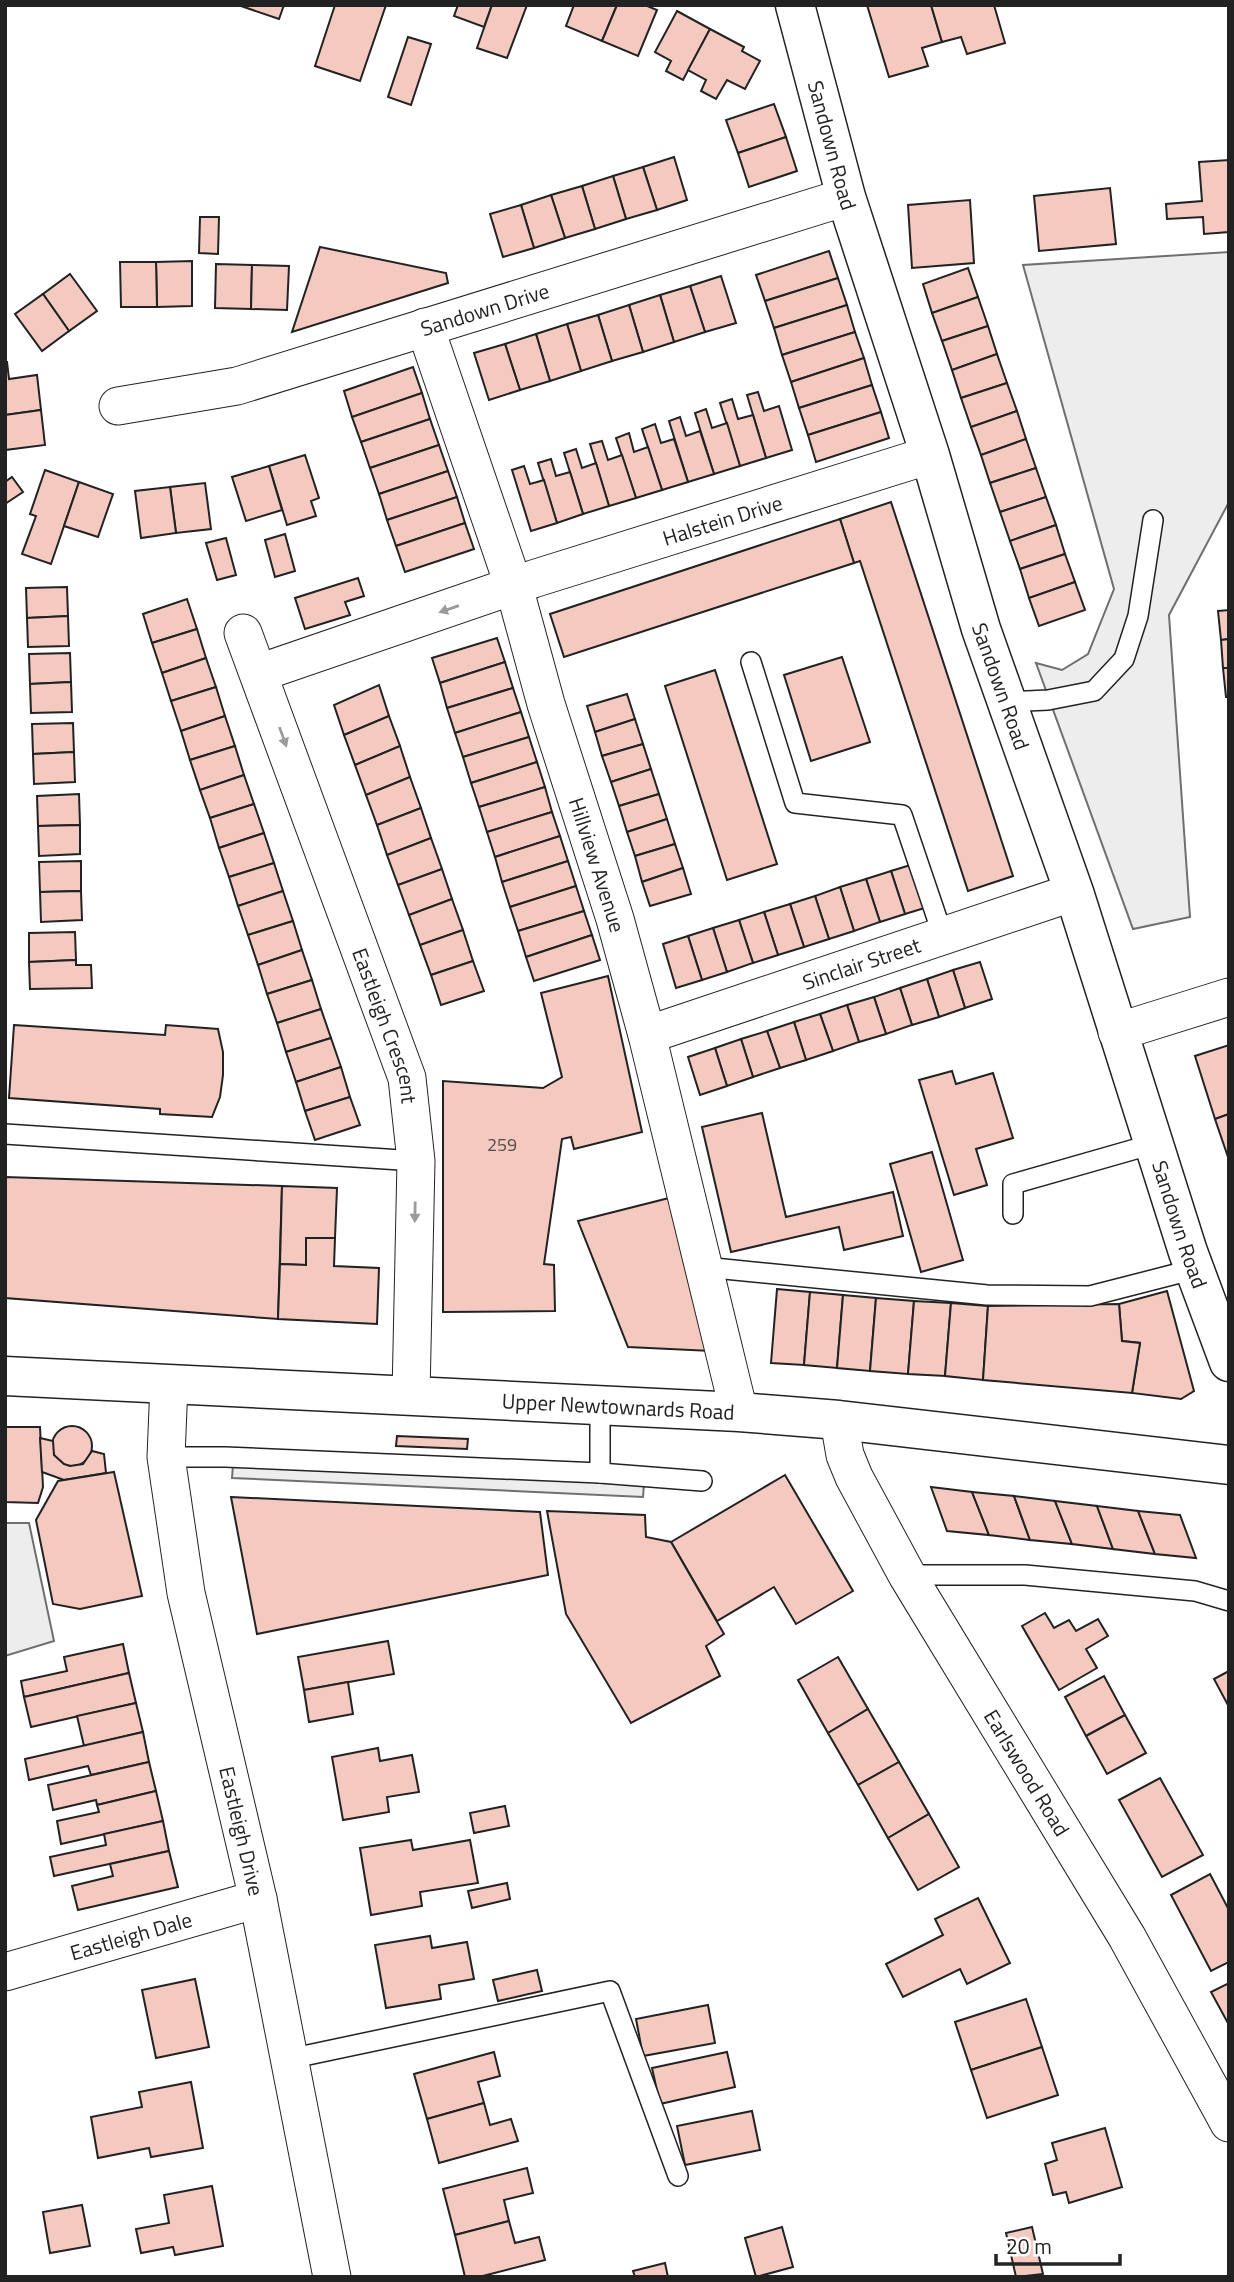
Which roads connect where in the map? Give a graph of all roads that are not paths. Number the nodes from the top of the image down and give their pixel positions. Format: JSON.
{"nodes":[{"id":1,"x":795,"y":5,"type":"edge"},
{"id":2,"x":846,"y":197,"type":"junction"},
{"id":3,"x":425,"y":327,"type":"junction"},
{"id":4,"x":118,"y":406,"type":"dead end"},
{"id":5,"x":930,"y":456,"type":"junction"},
{"id":6,"x":1153,"y":520,"type":"dead end"},
{"id":7,"x":514,"y":587,"type":"junction"},
{"id":8,"x":243,"y":633,"type":"dead end"},
{"id":9,"x":751,"y":662,"type":"dead end"},
{"id":10,"x":260,"y":673,"type":"junction"},
{"id":11,"x":1007,"y":702,"type":"junction"},
{"id":12,"x":1074,"y":892,"type":"junction"},
{"id":13,"x":943,"y":936,"type":"junction"},
{"id":14,"x":1229,"y":997,"type":"edge"},
{"id":15,"x":1117,"y":1031,"type":"junction"},
{"id":16,"x":647,"y":1035,"type":"junction"},
{"id":17,"x":5,"y":1134,"type":"edge"},
{"id":18,"x":1153,"y":1144,"type":"junction"},
{"id":19,"x":416,"y":1161,"type":"junction"},
{"id":20,"x":1013,"y":1214,"type":"dead end"},
{"id":21,"x":704,"y":1267,"type":"junction"},
{"id":22,"x":1195,"y":1269,"type":"junction"},
{"id":23,"x":1229,"y":1362,"type":"edge"},
{"id":24,"x":5,"y":1376,"type":"edge"},
{"id":25,"x":169,"y":1384,"type":"junction"},
{"id":26,"x":411,"y":1395,"type":"junction"},
{"id":27,"x":600,"y":1405,"type":"junction"},
{"id":28,"x":739,"y":1412,"type":"junction"},
{"id":29,"x":839,"y":1420,"type":"junction"},
{"id":30,"x":166,"y":1457,"type":"junction"},
{"id":31,"x":1229,"y":1465,"type":"edge"},
{"id":32,"x":600,"y":1473,"type":"junction"},
{"id":33,"x":702,"y":1481,"type":"dead end"},
{"id":34,"x":907,"y":1575,"type":"junction"},
{"id":35,"x":1229,"y":1601,"type":"edge"},
{"id":36,"x":258,"y":1899,"type":"junction"},
{"id":37,"x":5,"y":1972,"type":"edge"},
{"id":38,"x":289,"y":2059,"type":"junction"},
{"id":39,"x":1229,"y":2123,"type":"edge"},
{"id":40,"x":678,"y":2176,"type":"dead end"},
{"id":41,"x":332,"y":2277,"type":"edge"}],
"edges":[{"from":1,"to":2,"type":"street","name":"Sandown Road"},
{"from":2,"to":3,"type":"street","name":"Sandown Drive"},
{"from":2,"to":5,"type":"street","name":"Sandown Road"},
{"from":3,"to":4,"type":"street","name":"Sandown Drive"},
{"from":3,"to":7,"type":"street","name":"Hillview Avenue"},
{"from":5,"to":7,"type":"street","name":"Halstein Drive"},
{"from":5,"to":11,"type":"street","name":"Sandown Road"},
{"from":6,"to":11,"type":"lane"},
{"from":7,"to":10,"type":"street","one_way":true},
{"from":7,"to":16,"type":"street","name":"Hillview Avenue"},
{"from":8,"to":10,"type":"street","name":"Eastleigh Crescent"},
{"from":9,"to":13,"type":"lane"},
{"from":10,"to":19,"type":"street","name":"Eastleigh Crescent","one_way":true},
{"from":11,"to":12,"type":"street","name":"Sandown Road"},
{"from":12,"to":13,"type":"street","name":"Sinclair Street"},
{"from":12,"to":15,"type":"street","name":"Sandown Road"},
{"from":13,"to":16,"type":"street","name":"Sinclair Street"},
{"from":14,"to":15,"type":"street"},
{"from":15,"to":18,"type":"street","name":"Sandown Road"},
{"from":16,"to":21,"type":"street","name":"Hillview Avenue"},
{"from":17,"to":19,"type":"lane"},
{"from":18,"to":20,"type":"lane"},
{"from":18,"to":22,"type":"street","name":"Sandown Road"},
{"from":19,"to":26,"type":"street","name":"Eastleigh Crescent","one_way":true},
{"from":21,"to":22,"type":"lane"},
{"from":21,"to":28,"type":"street","name":"Hillview Avenue"},
{"from":22,"to":23,"type":"street","name":"Sandown Road"},
{"from":24,"to":25,"type":"street","name":"Upper Newtownards Road"},
{"from":25,"to":26,"type":"street","name":"Upper Newtownards Road"},
{"from":25,"to":30,"type":"street","name":"Eastleigh Drive"},
{"from":26,"to":27,"type":"street","name":"Upper Newtownards Road"},
{"from":27,"to":28,"type":"street","name":"Upper Newtownards Road"},
{"from":27,"to":32,"type":"lane"},
{"from":28,"to":29,"type":"street","name":"Upper Newtownards Road"},
{"from":29,"to":31,"type":"street","name":"Upper Newtownards Road"},
{"from":29,"to":34,"type":"street","name":"Earlswood Road"},
{"from":30,"to":32,"type":"lane"},
{"from":30,"to":36,"type":"street","name":"Eastleigh Drive"},
{"from":32,"to":33,"type":"lane"},
{"from":34,"to":35,"type":"lane"},
{"from":34,"to":39,"type":"street","name":"Earlswood Road"},
{"from":36,"to":37,"type":"street","name":"Eastleigh Dale"},
{"from":36,"to":38,"type":"street","name":"Eastleigh Drive"},
{"from":38,"to":40,"type":"lane"},
{"from":38,"to":41,"type":"street","name":"Eastleigh Drive"}]}
